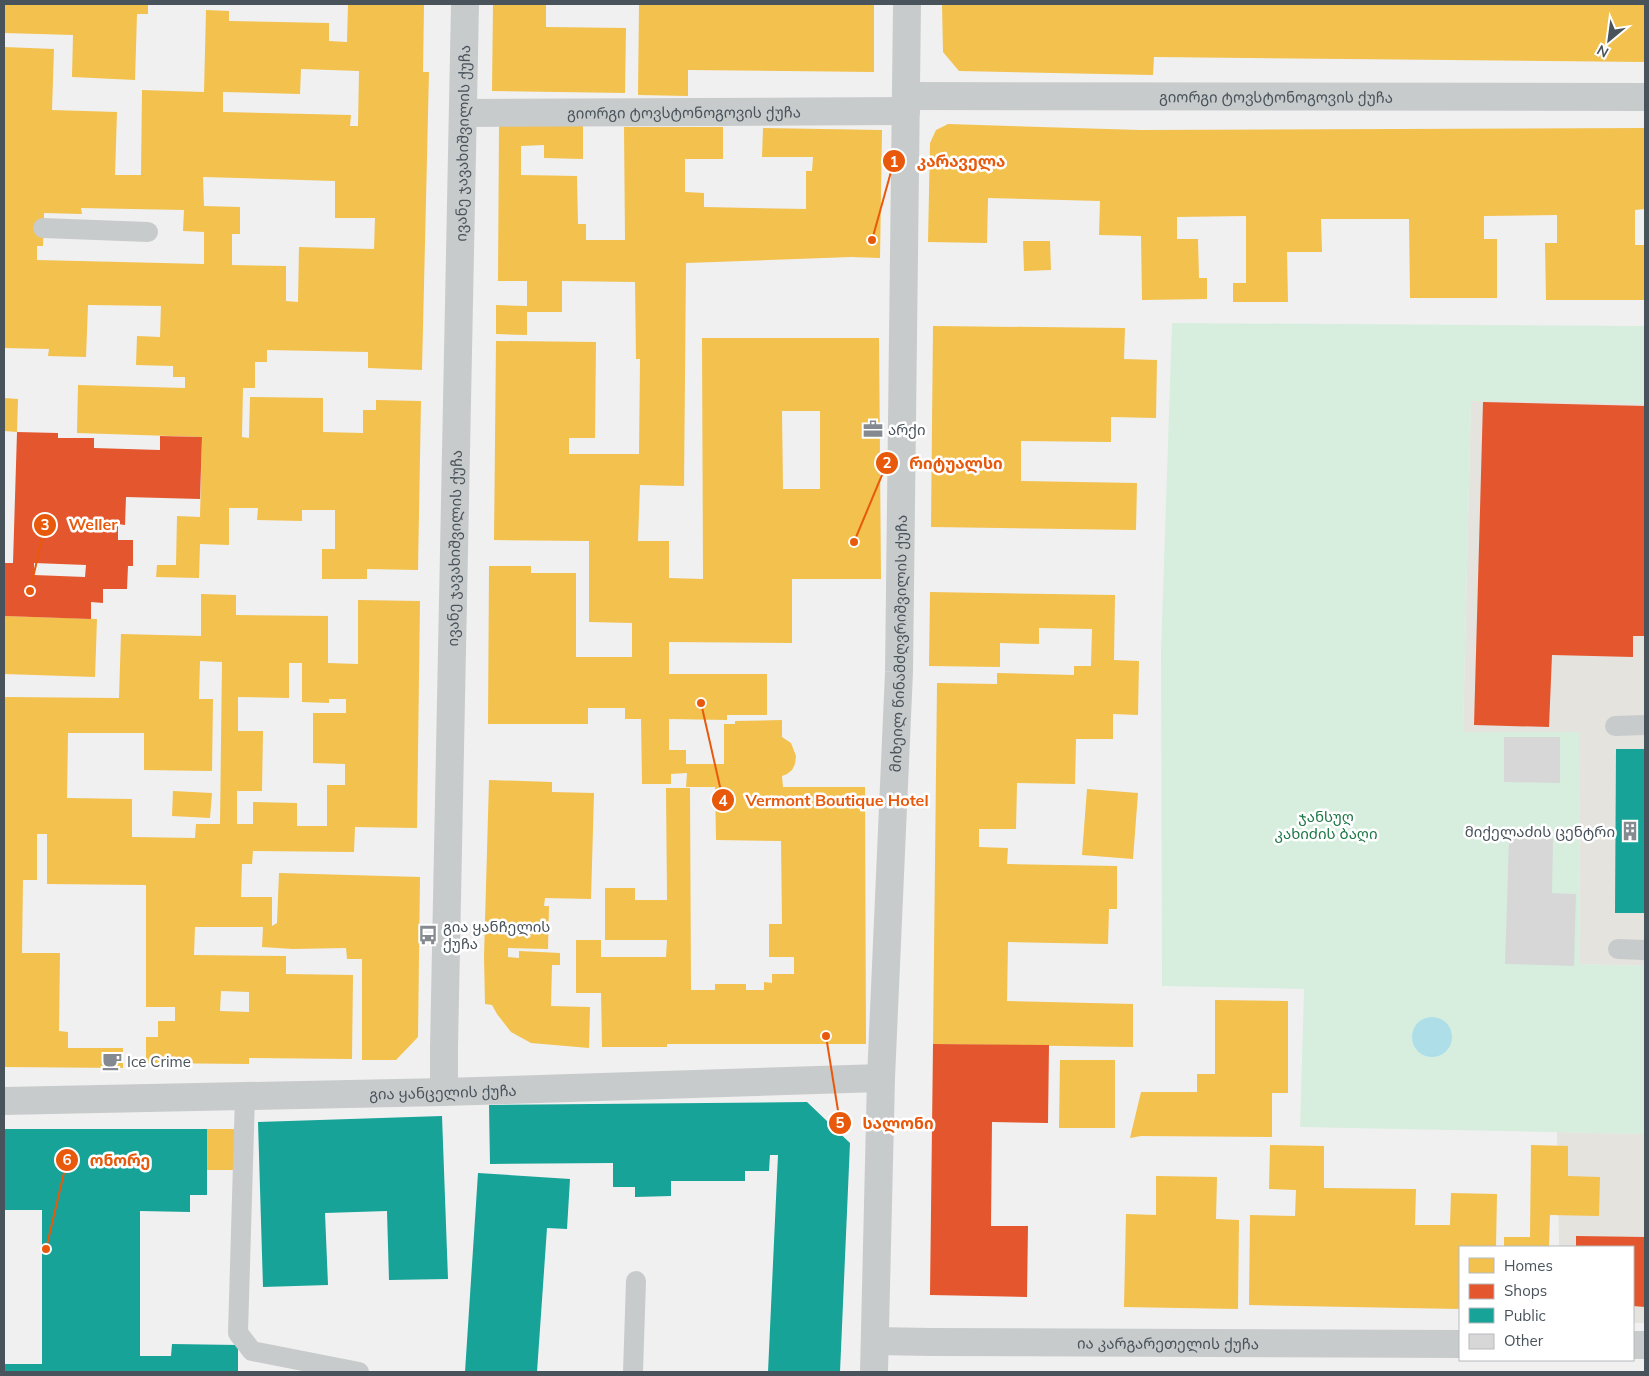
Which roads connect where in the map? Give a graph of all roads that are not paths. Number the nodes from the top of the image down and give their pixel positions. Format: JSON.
{"nodes":[{"id":1,"x":465,"y":4,"type":"edge"},
{"id":2,"x":907,"y":4,"type":"edge"},
{"id":3,"x":1645,"y":97,"type":"edge"},
{"id":4,"x":906,"y":104,"type":"junction"},
{"id":5,"x":463,"y":113,"type":"junction"},
{"id":6,"x":43,"y":228,"type":"dead end"},
{"id":7,"x":148,"y":232,"type":"dead end"},
{"id":8,"x":1645,"y":725,"type":"edge"},
{"id":9,"x":1615,"y":726,"type":"dead end"},
{"id":10,"x":1618,"y":949,"type":"dead end"},
{"id":11,"x":1645,"y":950,"type":"edge"},
{"id":12,"x":881,"y":1078,"type":"junction"},
{"id":13,"x":444,"y":1092,"type":"junction"},
{"id":14,"x":245,"y":1096,"type":"junction"},
{"id":15,"x":4,"y":1101,"type":"edge"},
{"id":16,"x":636,"y":1281,"type":"dead end"},
{"id":17,"x":876,"y":1341,"type":"junction"},
{"id":18,"x":1459,"y":1344,"type":"edge"},
{"id":19,"x":359,"y":1372,"type":"edge"},
{"id":20,"x":633,"y":1372,"type":"edge"},
{"id":21,"x":874,"y":1372,"type":"edge"}],
"edges":[{"from":1,"to":5,"type":"street","name":"ივანე ჯავახიშვილის ქუჩა"},
{"from":2,"to":4,"type":"street","name":"მიხეილ წინამძღვრიშვილის ქუჩა"},
{"from":3,"to":4,"type":"street","name":"გიორგი ტოვსტონოგოვის ქუჩა"},
{"from":4,"to":5,"type":"street","name":"გიორგი ტოვსტონოგოვის ქუჩა"},
{"from":4,"to":12,"type":"street","name":"მიხეილ წინამძღვრიშვილის ქუჩა"},
{"from":5,"to":13,"type":"street","name":"ივანე ჯავახიშვილის ქუჩა"},
{"from":6,"to":7,"type":"lane"},
{"from":8,"to":9,"type":"lane"},
{"from":10,"to":11,"type":"lane"},
{"from":12,"to":13,"type":"street","name":"გია ყანცელის ქუჩა"},
{"from":12,"to":17,"type":"street","name":"მიხეილ წინამძღვრიშვილის ქუჩა"},
{"from":13,"to":14,"type":"street","name":"გია ყანცელის ქუჩა"},
{"from":14,"to":15,"type":"street","name":"გია ყანცელის ქუჩა"},
{"from":14,"to":19,"type":"lane"},
{"from":16,"to":20,"type":"lane"},
{"from":17,"to":18,"type":"street","name":"ია კარგარეთელის ქუჩა"},
{"from":17,"to":21,"type":"street","name":"მიხეილ წინამძღვრიშვილის ქუჩა"}]}
